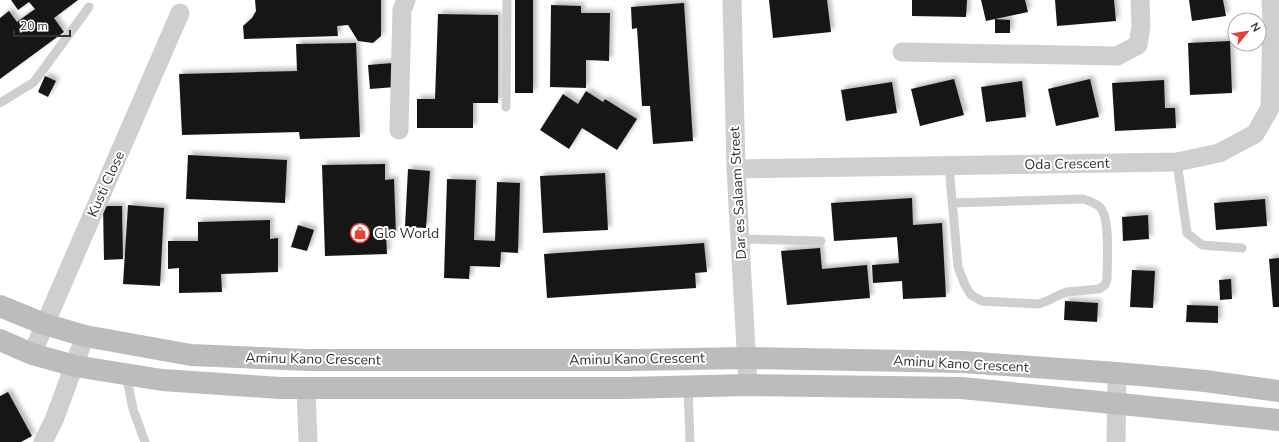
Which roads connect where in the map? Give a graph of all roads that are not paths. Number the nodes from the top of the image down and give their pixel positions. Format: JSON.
{"nodes":[{"id":1,"x":406,"y":0,"type":"edge"},
{"id":2,"x":507,"y":0,"type":"edge"},
{"id":3,"x":732,"y":0,"type":"edge"},
{"id":4,"x":1140,"y":0,"type":"edge"},
{"id":5,"x":1271,"y":0,"type":"edge"},
{"id":6,"x":88,"y":7,"type":"dead end"},
{"id":7,"x":180,"y":13,"type":"dead end"},
{"id":8,"x":902,"y":52,"type":"dead end"},
{"id":9,"x":0,"y":103,"type":"edge"},
{"id":10,"x":506,"y":107,"type":"dead end"},
{"id":11,"x":399,"y":130,"type":"dead end"},
{"id":12,"x":1177,"y":162,"type":"junction"},
{"id":13,"x":949,"y":166,"type":"junction"},
{"id":14,"x":736,"y":169,"type":"junction"},
{"id":15,"x":952,"y":203,"type":"junction"},
{"id":16,"x":740,"y":239,"type":"junction"},
{"id":17,"x":822,"y":241,"type":"dead end"},
{"id":18,"x":1242,"y":248,"type":"dead end"},
{"id":19,"x":0,"y":306,"type":"edge"},
{"id":20,"x":44,"y":324,"type":"junction"},
{"id":21,"x":85,"y":336,"type":"junction"},
{"id":22,"x":0,"y":340,"type":"edge"},
{"id":23,"x":32,"y":354,"type":"junction"},
{"id":24,"x":746,"y":358,"type":"junction"},
{"id":25,"x":75,"y":366,"type":"junction"},
{"id":26,"x":1117,"y":373,"type":"junction"},
{"id":27,"x":126,"y":374,"type":"junction"},
{"id":28,"x":748,"y":385,"type":"junction"},
{"id":29,"x":688,"y":387,"type":"junction"},
{"id":30,"x":306,"y":388,"type":"junction"},
{"id":31,"x":1279,"y":391,"type":"edge"},
{"id":32,"x":1117,"y":404,"type":"junction"},
{"id":33,"x":1279,"y":420,"type":"edge"},
{"id":34,"x":43,"y":442,"type":"edge"},
{"id":35,"x":145,"y":442,"type":"edge"},
{"id":36,"x":308,"y":442,"type":"edge"},
{"id":37,"x":690,"y":442,"type":"edge"},
{"id":38,"x":1116,"y":442,"type":"edge"}],
"edges":[{"from":1,"to":11,"type":"street"},
{"from":2,"to":10,"type":"lane"},
{"from":3,"to":14,"type":"street","name":"Dar es Salaam Street"},
{"from":4,"to":8,"type":"street"},
{"from":5,"to":12,"type":"street","name":"Oda Crescent"},
{"from":6,"to":9,"type":"lane"},
{"from":7,"to":20,"type":"street","name":"Kusti Close"},
{"from":12,"to":13,"type":"street","name":"Oda Crescent"},
{"from":12,"to":18,"type":"lane"},
{"from":13,"to":14,"type":"street","name":"Oda Crescent"},
{"from":13,"to":15,"type":"lane"},
{"from":14,"to":16,"type":"street","name":"Dar es Salaam Street"},
{"from":15,"to":15,"type":"lane"},
{"from":16,"to":17,"type":"lane"},
{"from":16,"to":24,"type":"street","name":"Dar es Salaam Street"},
{"from":19,"to":20,"type":"street","name":"Aminu Kano Crescent"},
{"from":20,"to":21,"type":"street","name":"Aminu Kano Crescent"},
{"from":20,"to":23,"type":"street","name":"Kusti Close"},
{"from":21,"to":24,"type":"street","name":"Aminu Kano Crescent"},
{"from":21,"to":25,"type":"street"},
{"from":22,"to":23,"type":"street","name":"Aminu Kano Crescent"},
{"from":23,"to":25,"type":"street","name":"Aminu Kano Crescent"},
{"from":24,"to":26,"type":"street","name":"Aminu Kano Crescent"},
{"from":24,"to":28,"type":"street","name":"Dar es Salaam Street"},
{"from":25,"to":27,"type":"street","name":"Aminu Kano Crescent"},
{"from":25,"to":34,"type":"street"},
{"from":26,"to":31,"type":"street","name":"Aminu Kano Crescent"},
{"from":26,"to":32,"type":"street"},
{"from":27,"to":30,"type":"street","name":"Aminu Kano Crescent"},
{"from":27,"to":35,"type":"lane"},
{"from":28,"to":29,"type":"street","name":"Aminu Kano Crescent"},
{"from":28,"to":32,"type":"street","name":"Aminu Kano Crescent"},
{"from":29,"to":30,"type":"street","name":"Aminu Kano Crescent"},
{"from":29,"to":37,"type":"lane"},
{"from":30,"to":36,"type":"street"},
{"from":32,"to":33,"type":"street","name":"Aminu Kano Crescent"},
{"from":32,"to":38,"type":"street"}]}
